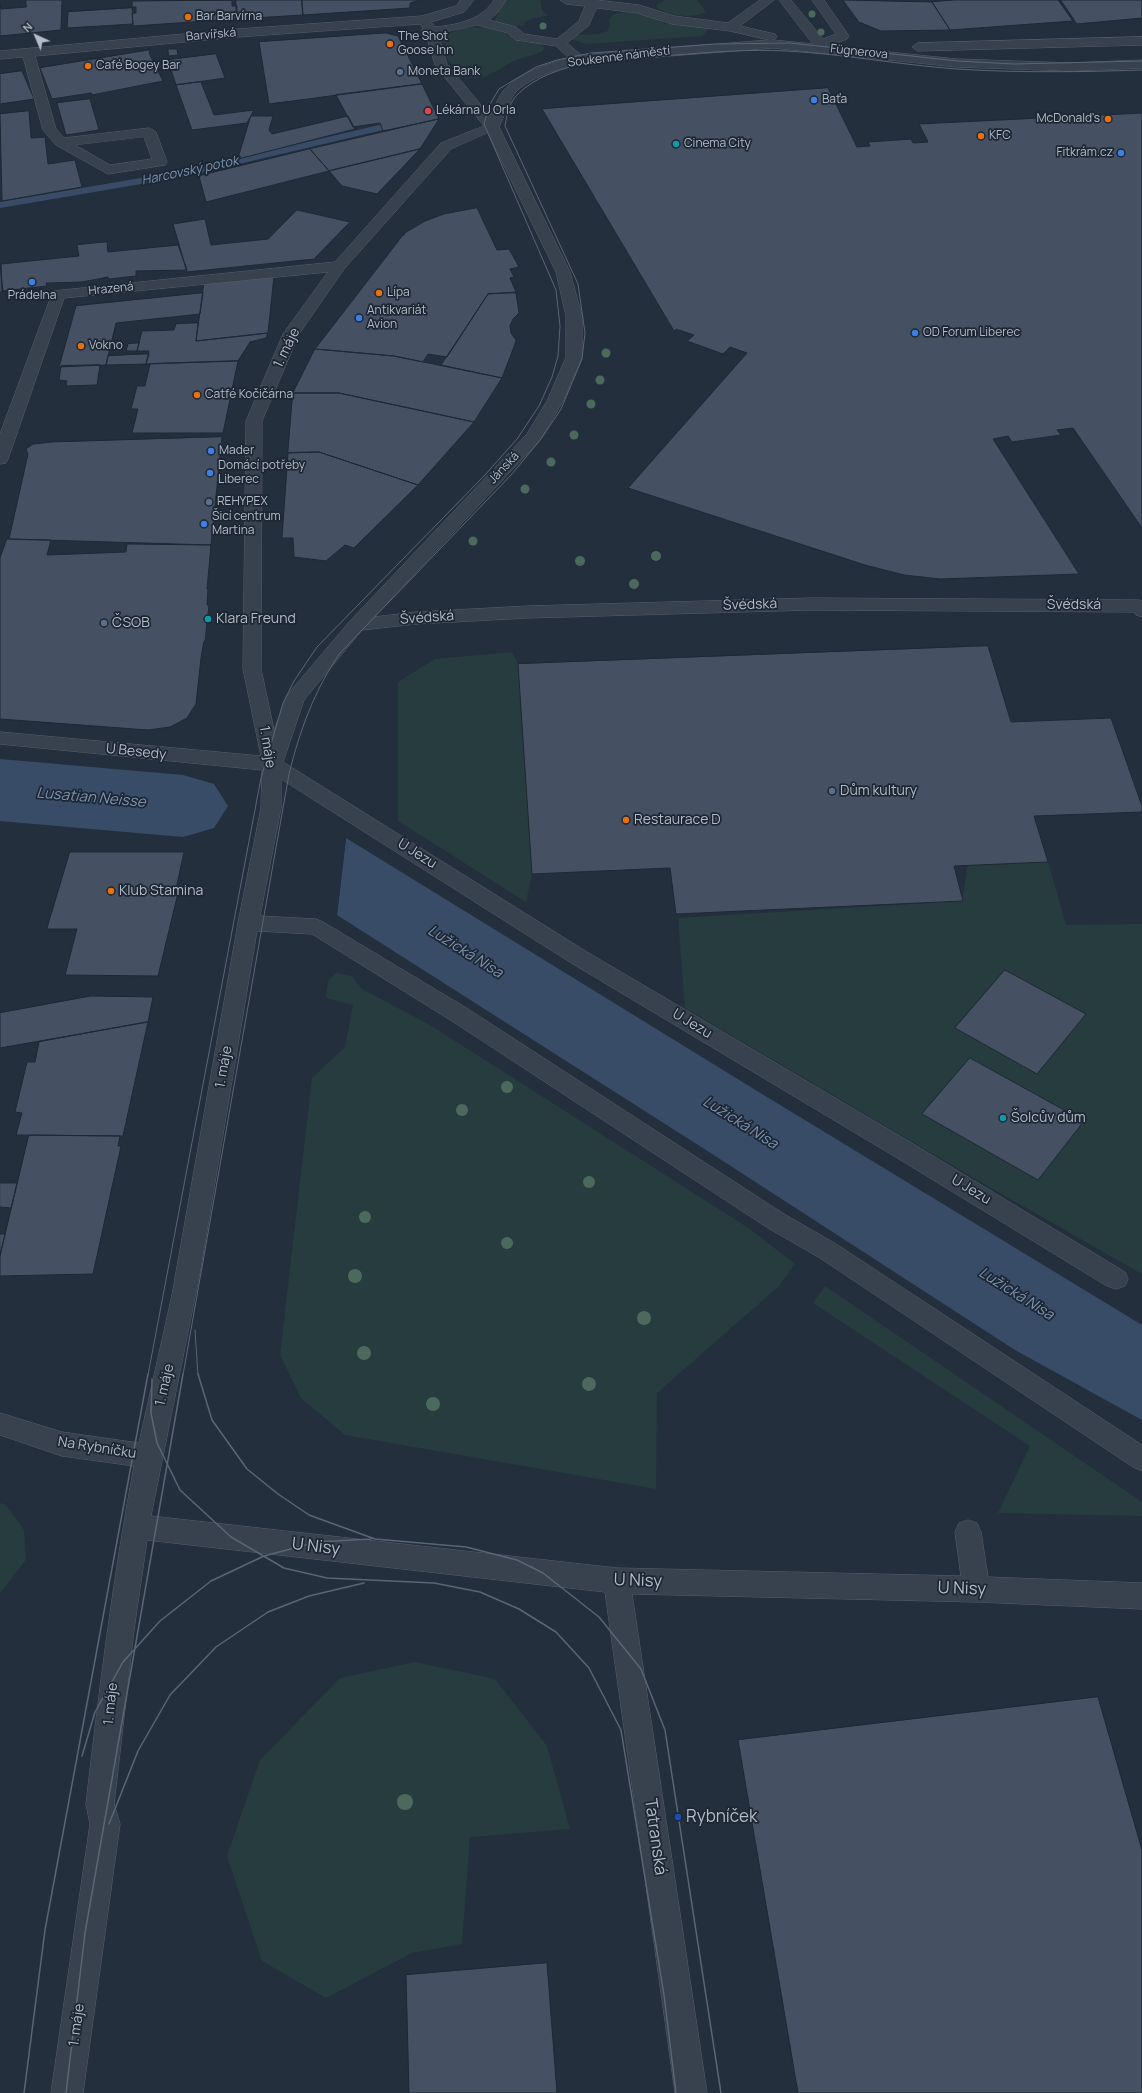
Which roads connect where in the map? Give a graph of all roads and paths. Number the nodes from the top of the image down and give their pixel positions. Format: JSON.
{"nodes":[{"id":1,"x":468,"y":0,"type":"edge"},
{"id":2,"x":500,"y":0,"type":"edge"},
{"id":3,"x":566,"y":0,"type":"edge"},
{"id":4,"x":653,"y":0,"type":"edge"},
{"id":5,"x":768,"y":0,"type":"edge"},
{"id":6,"x":785,"y":0,"type":"edge"},
{"id":7,"x":818,"y":0,"type":"edge"},
{"id":8,"x":592,"y":5,"type":"junction"},
{"id":9,"x":639,"y":9,"type":"junction"},
{"id":10,"x":423,"y":20,"type":"junction"},
{"id":11,"x":475,"y":20,"type":"junction"},
{"id":12,"x":730,"y":27,"type":"junction"},
{"id":13,"x":404,"y":30,"type":"dead end"},
{"id":14,"x":431,"y":31,"type":"junction"},
{"id":15,"x":1142,"y":40,"type":"edge"},
{"id":16,"x":560,"y":43,"type":"junction"},
{"id":17,"x":821,"y":47,"type":"junction"},
{"id":18,"x":28,"y":52,"type":"junction"},
{"id":19,"x":0,"y":55,"type":"edge"},
{"id":20,"x":578,"y":59,"type":"junction"},
{"id":21,"x":1142,"y":64,"type":"edge"},
{"id":22,"x":492,"y":127,"type":"junction"},
{"id":23,"x":61,"y":142,"type":"junction"},
{"id":24,"x":339,"y":266,"type":"junction"},
{"id":25,"x":0,"y":459,"type":"edge"},
{"id":26,"x":1142,"y":611,"type":"edge"},
{"id":27,"x":356,"y":625,"type":"junction"},
{"id":28,"x":0,"y":738,"type":"edge"},
{"id":29,"x":272,"y":764,"type":"junction"},
{"id":30,"x":248,"y":923,"type":"junction"},
{"id":31,"x":1116,"y":1279,"type":"dead end"},
{"id":32,"x":0,"y":1424,"type":"edge"},
{"id":33,"x":149,"y":1456,"type":"junction"},
{"id":34,"x":1142,"y":1459,"type":"edge"},
{"id":35,"x":137,"y":1527,"type":"junction"},
{"id":36,"x":968,"y":1532,"type":"dead end"},
{"id":37,"x":617,"y":1581,"type":"junction"},
{"id":38,"x":976,"y":1589,"type":"junction"},
{"id":39,"x":1142,"y":1596,"type":"edge"},
{"id":40,"x":67,"y":2093,"type":"edge"},
{"id":41,"x":692,"y":2093,"type":"edge"}],
"edges":[{"from":1,"to":10,"type":"street"},
{"from":2,"to":11,"type":"street"},
{"from":3,"to":8,"type":"street"},
{"from":4,"to":9,"type":"street"},
{"from":5,"to":12,"type":"street"},
{"from":6,"to":17,"type":"street"},
{"from":7,"to":17,"type":"street"},
{"from":8,"to":9,"type":"street"},
{"from":8,"to":16,"type":"street"},
{"from":9,"to":12,"type":"street"},
{"from":10,"to":14,"type":"street"},
{"from":10,"to":18,"type":"street","name":"Barvířská"},
{"from":11,"to":14,"type":"street"},
{"from":11,"to":16,"type":"street"},
{"from":12,"to":17,"type":"street"},
{"from":13,"to":14,"type":"street"},
{"from":14,"to":22,"type":"street"},
{"from":15,"to":17,"type":"street","name":"Fügnerova"},
{"from":16,"to":20,"type":"street"},
{"from":17,"to":20,"type":"street","name":"Soukenné náměstí"},
{"from":17,"to":21,"type":"street","name":"Fügnerova"},
{"from":18,"to":19,"type":"street","name":"Barvířská"},
{"from":18,"to":23,"type":"street"},
{"from":20,"to":22,"type":"street","name":"Soukenné náměstí"},
{"from":22,"to":24,"type":"street","name":"1. máje"},
{"from":22,"to":27,"type":"street","name":"Jánská"},
{"from":23,"to":23,"type":"street"},
{"from":24,"to":25,"type":"street","name":"Hrazená"},
{"from":24,"to":29,"type":"street","name":"1. máje"},
{"from":26,"to":27,"type":"street","name":"Švédská"},
{"from":27,"to":29,"type":"street","name":"Jánská"},
{"from":28,"to":29,"type":"street","name":"U Besedy"},
{"from":29,"to":30,"type":"street","name":"1. máje"},
{"from":29,"to":31,"type":"street","name":"U Jezu"},
{"from":30,"to":33,"type":"street","name":"1. máje"},
{"from":30,"to":34,"type":"street"},
{"from":32,"to":33,"type":"street","name":"Na Rybníčku"},
{"from":33,"to":35,"type":"street","name":"1. máje"},
{"from":35,"to":37,"type":"street","name":"U Nisy"},
{"from":35,"to":40,"type":"street","name":"1. máje"},
{"from":36,"to":38,"type":"street"},
{"from":37,"to":38,"type":"street","name":"U Nisy"},
{"from":37,"to":41,"type":"street","name":"Tatranská"},
{"from":38,"to":39,"type":"street","name":"U Nisy"}]}
